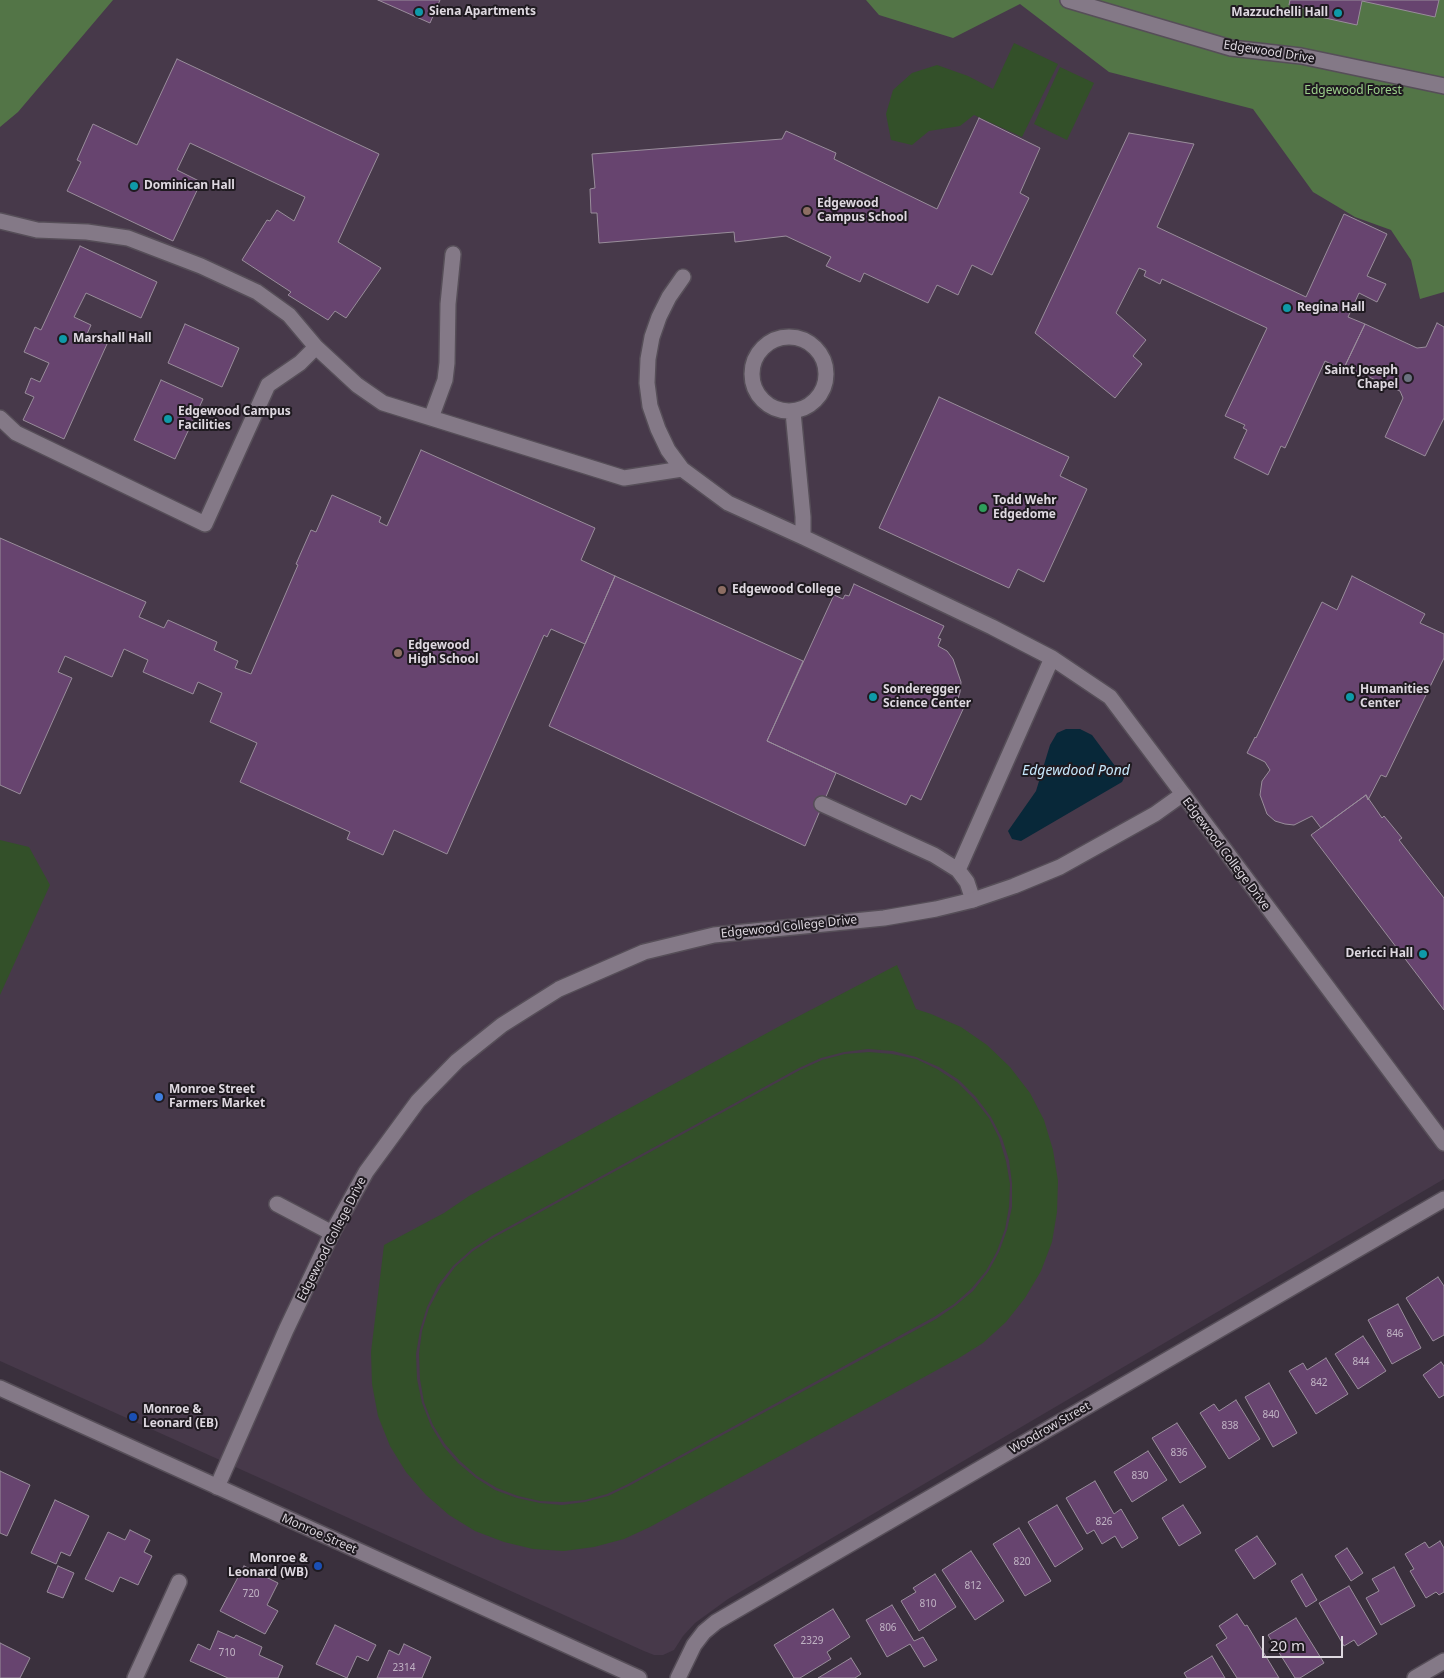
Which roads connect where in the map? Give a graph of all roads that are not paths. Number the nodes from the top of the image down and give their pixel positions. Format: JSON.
{"nodes":[{"id":1,"x":1068,"y":0,"type":"edge"},
{"id":2,"x":1444,"y":86,"type":"edge"},
{"id":3,"x":0,"y":221,"type":"edge"},
{"id":4,"x":453,"y":254,"type":"dead end"},
{"id":5,"x":683,"y":277,"type":"dead end"},
{"id":6,"x":316,"y":347,"type":"junction"},
{"id":7,"x":793,"y":412,"type":"junction"},
{"id":8,"x":0,"y":418,"type":"edge"},
{"id":9,"x":431,"y":418,"type":"junction"},
{"id":10,"x":682,"y":469,"type":"junction"},
{"id":11,"x":803,"y":537,"type":"junction"},
{"id":12,"x":1052,"y":658,"type":"junction"},
{"id":13,"x":1183,"y":794,"type":"junction"},
{"id":14,"x":822,"y":804,"type":"dead end"},
{"id":15,"x":958,"y":870,"type":"junction"},
{"id":16,"x":973,"y":900,"type":"junction"},
{"id":17,"x":1444,"y":1143,"type":"edge"},
{"id":18,"x":1444,"y":1199,"type":"edge"},
{"id":19,"x":277,"y":1204,"type":"dead end"},
{"id":20,"x":332,"y":1233,"type":"junction"},
{"id":21,"x":0,"y":1388,"type":"edge"},
{"id":22,"x":217,"y":1487,"type":"junction"},
{"id":23,"x":179,"y":1582,"type":"dead end"},
{"id":24,"x":1444,"y":1661,"type":"edge"},
{"id":25,"x":135,"y":1678,"type":"edge"},
{"id":26,"x":639,"y":1678,"type":"edge"},
{"id":27,"x":678,"y":1678,"type":"edge"},
{"id":28,"x":1415,"y":1678,"type":"edge"}],
"edges":[{"from":1,"to":2,"type":"street","name":"Edgewood Drive"},
{"from":3,"to":6,"type":"street"},
{"from":4,"to":9,"type":"street"},
{"from":5,"to":10,"type":"street"},
{"from":6,"to":8,"type":"street"},
{"from":6,"to":9,"type":"street"},
{"from":7,"to":7,"type":"street"},
{"from":7,"to":11,"type":"street"},
{"from":9,"to":10,"type":"street"},
{"from":10,"to":11,"type":"street"},
{"from":11,"to":12,"type":"street"},
{"from":12,"to":13,"type":"street"},
{"from":12,"to":15,"type":"street"},
{"from":13,"to":16,"type":"street","name":"Edgewood College Drive"},
{"from":13,"to":17,"type":"street","name":"Edgewood College Drive"},
{"from":14,"to":15,"type":"street"},
{"from":15,"to":16,"type":"street"},
{"from":16,"to":20,"type":"street","name":"Edgewood College Drive"},
{"from":18,"to":27,"type":"street","name":"Woodrow Street"},
{"from":19,"to":20,"type":"street"},
{"from":20,"to":22,"type":"street","name":"Edgewood College Drive"},
{"from":21,"to":22,"type":"street","name":"Monroe Street"},
{"from":22,"to":26,"type":"street","name":"Monroe Street"},
{"from":23,"to":25,"type":"street"},
{"from":24,"to":28,"type":"street"}]}
